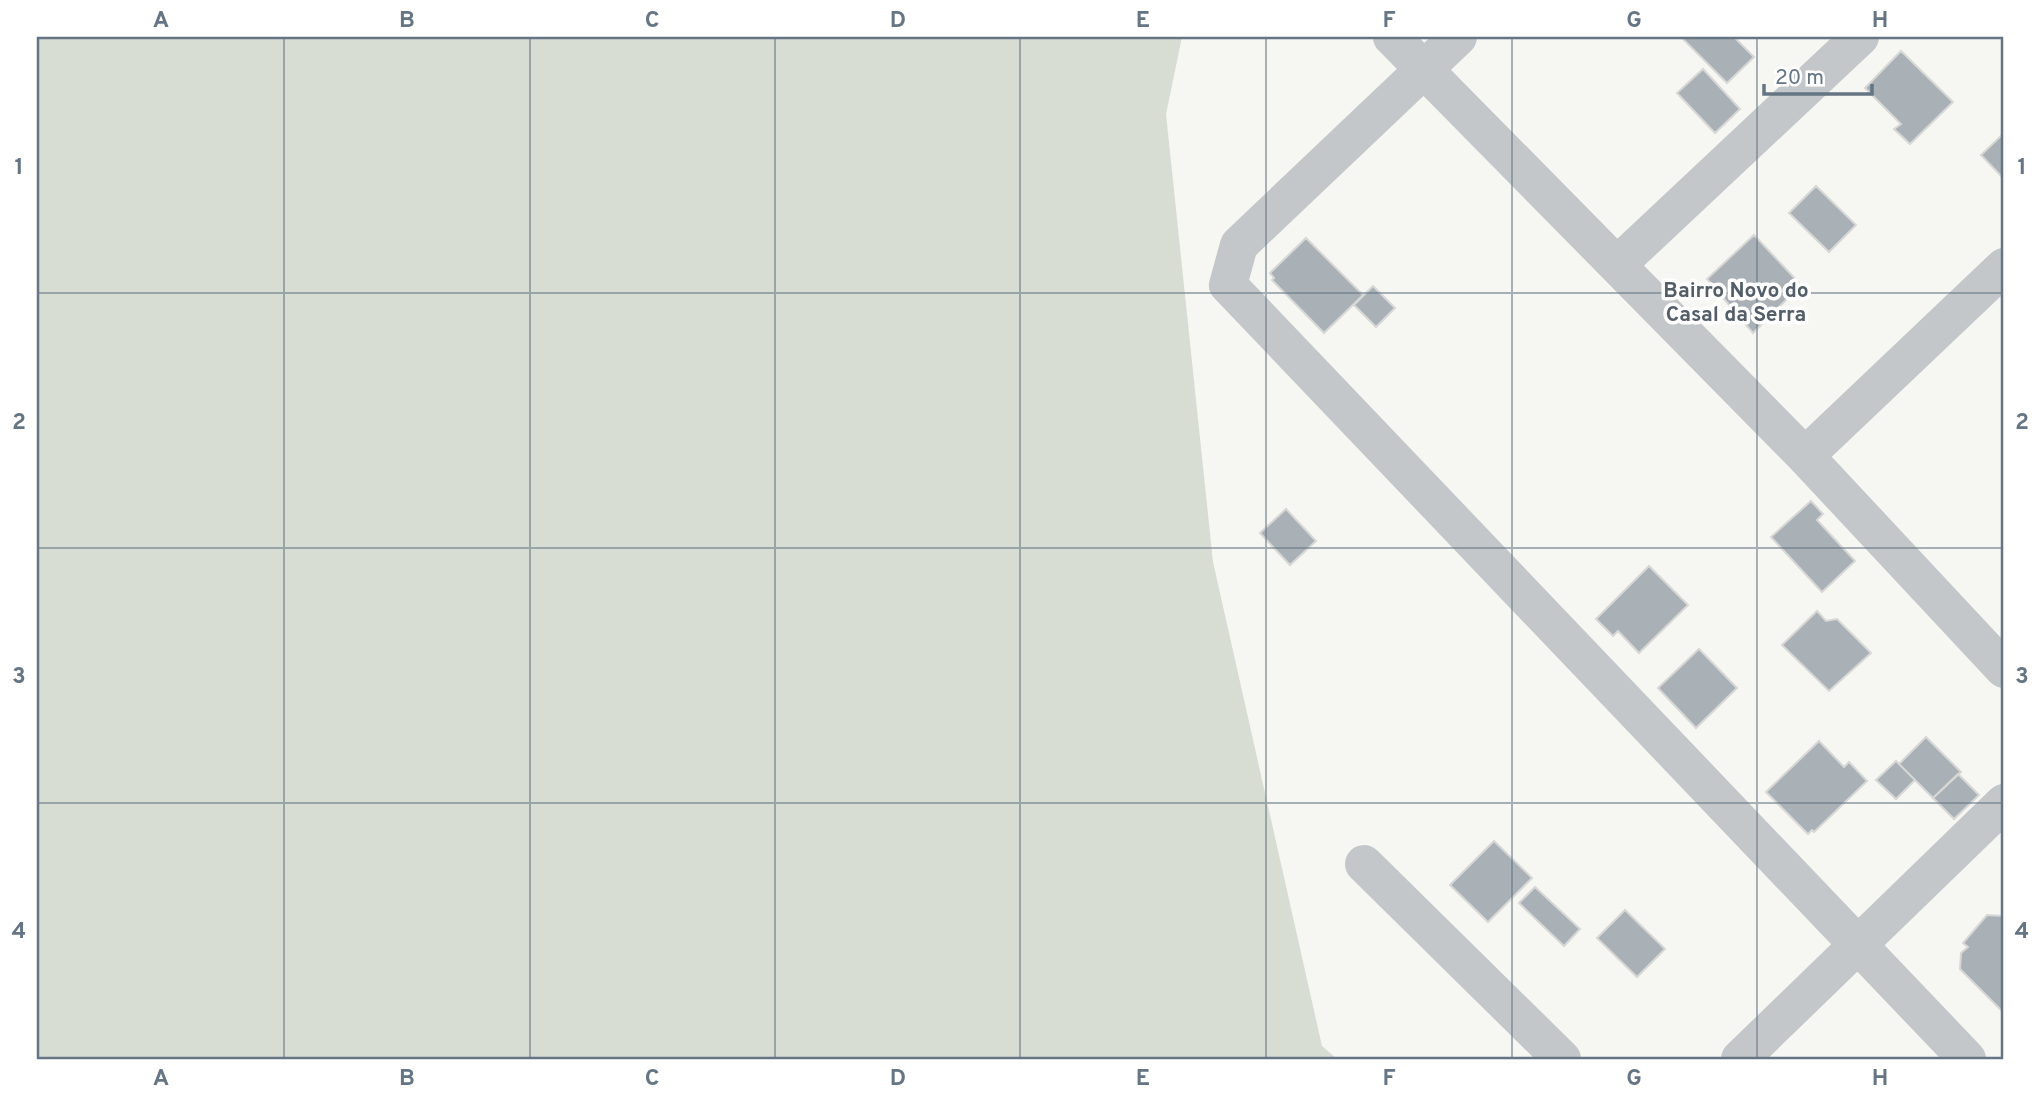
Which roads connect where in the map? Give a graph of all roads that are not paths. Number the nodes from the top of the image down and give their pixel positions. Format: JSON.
{"nodes":[{"id":1,"x":1392,"y":37,"type":"edge"},
{"id":2,"x":1458,"y":37,"type":"edge"},
{"id":3,"x":1860,"y":37,"type":"edge"},
{"id":4,"x":1423,"y":68,"type":"junction"},
{"id":5,"x":1616,"y":265,"type":"junction"},
{"id":6,"x":2004,"y":267,"type":"edge"},
{"id":7,"x":1805,"y":456,"type":"junction"},
{"id":8,"x":2004,"y":669,"type":"edge"},
{"id":9,"x":2004,"y":803,"type":"edge"},
{"id":10,"x":1364,"y":864,"type":"dead end"},
{"id":11,"x":1860,"y":945,"type":"junction"},
{"id":12,"x":1562,"y":1059,"type":"edge"},
{"id":13,"x":1741,"y":1059,"type":"edge"},
{"id":14,"x":1967,"y":1059,"type":"edge"}],
"edges":[{"from":1,"to":4,"type":"street"},
{"from":2,"to":4,"type":"street"},
{"from":3,"to":5,"type":"street"},
{"from":4,"to":5,"type":"street"},
{"from":4,"to":11,"type":"street"},
{"from":5,"to":7,"type":"street"},
{"from":6,"to":7,"type":"street"},
{"from":7,"to":8,"type":"street"},
{"from":9,"to":11,"type":"street"},
{"from":10,"to":12,"type":"street"},
{"from":11,"to":13,"type":"street"},
{"from":11,"to":14,"type":"street"}]}
